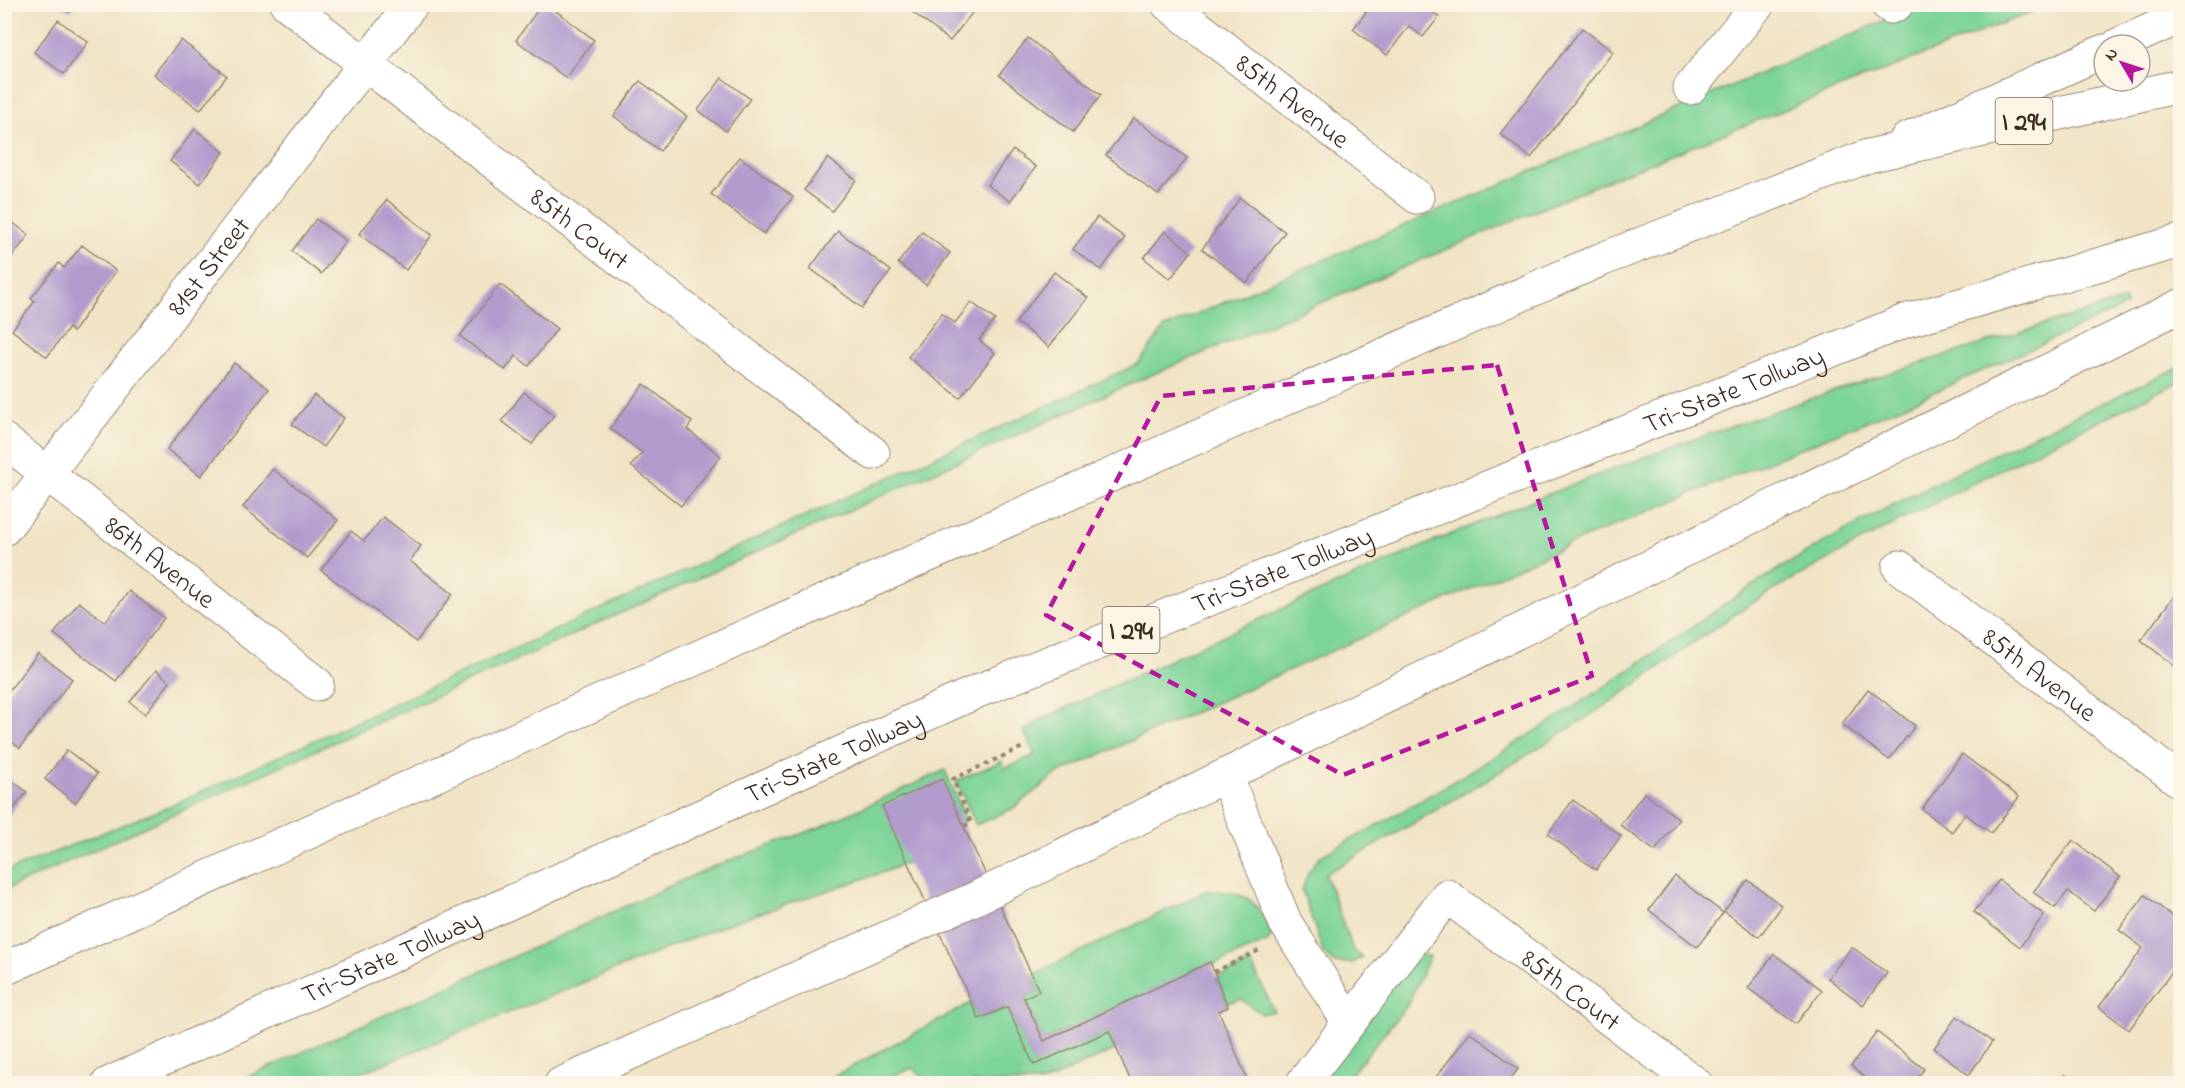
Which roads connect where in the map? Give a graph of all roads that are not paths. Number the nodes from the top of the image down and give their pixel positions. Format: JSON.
{"nodes":[{"id":1,"x":287,"y":4,"type":"edge"},
{"id":2,"x":412,"y":4,"type":"edge"},
{"id":3,"x":1168,"y":4,"type":"edge"},
{"id":4,"x":1758,"y":4,"type":"edge"},
{"id":5,"x":1887,"y":4,"type":"edge"},
{"id":6,"x":1897,"y":4,"type":"edge"},
{"id":7,"x":2181,"y":17,"type":"edge"},
{"id":8,"x":2145,"y":33,"type":"edge"},
{"id":9,"x":2092,"y":56,"type":"edge"},
{"id":10,"x":364,"y":65,"type":"junction"},
{"id":11,"x":2181,"y":86,"type":"edge"},
{"id":12,"x":1690,"y":88,"type":"dead end"},
{"id":13,"x":1868,"y":156,"type":"junction"},
{"id":14,"x":1417,"y":197,"type":"dead end"},
{"id":15,"x":2181,"y":241,"type":"edge"},
{"id":16,"x":2181,"y":306,"type":"edge"},
{"id":17,"x":4,"y":440,"type":"edge"},
{"id":18,"x":873,"y":453,"type":"dead end"},
{"id":19,"x":47,"y":472,"type":"junction"},
{"id":20,"x":4,"y":529,"type":"edge"},
{"id":21,"x":1899,"y":567,"type":"dead end"},
{"id":22,"x":317,"y":684,"type":"dead end"},
{"id":23,"x":1226,"y":776,"type":"junction"},
{"id":24,"x":2181,"y":781,"type":"edge"},
{"id":25,"x":4,"y":969,"type":"edge"},
{"id":26,"x":1349,"y":1023,"type":"junction"},
{"id":27,"x":108,"y":1083,"type":"edge"},
{"id":28,"x":561,"y":1083,"type":"edge"},
{"id":29,"x":1302,"y":1083,"type":"edge"},
{"id":30,"x":1696,"y":1083,"type":"edge"}],
"edges":[{"from":1,"to":10,"type":"main road","name":"85th Court"},
{"from":2,"to":10,"type":"main road","name":"81st Street"},
{"from":3,"to":14,"type":"main road","name":"85th Avenue"},
{"from":4,"to":12,"type":"main road"},
{"from":5,"to":6,"type":"main road"},
{"from":7,"to":8,"type":"main road"},
{"from":9,"to":13,"type":"main road","number":"I 294"},
{"from":10,"to":18,"type":"main road","name":"85th Court"},
{"from":10,"to":19,"type":"main road","name":"81st Street"},
{"from":11,"to":13,"type":"main road","number":"I 294"},
{"from":13,"to":25,"type":"main road","number":"I 294"},
{"from":15,"to":27,"type":"main road","name":"Tri-State Tollway","number":"I 294"},
{"from":16,"to":23,"type":"main road"},
{"from":17,"to":19,"type":"main road","name":"86th Avenue"},
{"from":19,"to":20,"type":"main road","name":"81st Street"},
{"from":19,"to":22,"type":"main road","name":"86th Avenue"},
{"from":21,"to":24,"type":"main road","name":"85th Avenue"},
{"from":23,"to":26,"type":"main road"},
{"from":23,"to":28,"type":"main road"},
{"from":26,"to":29,"type":"main road"},
{"from":26,"to":30,"type":"main road","name":"85th Court"}]}
